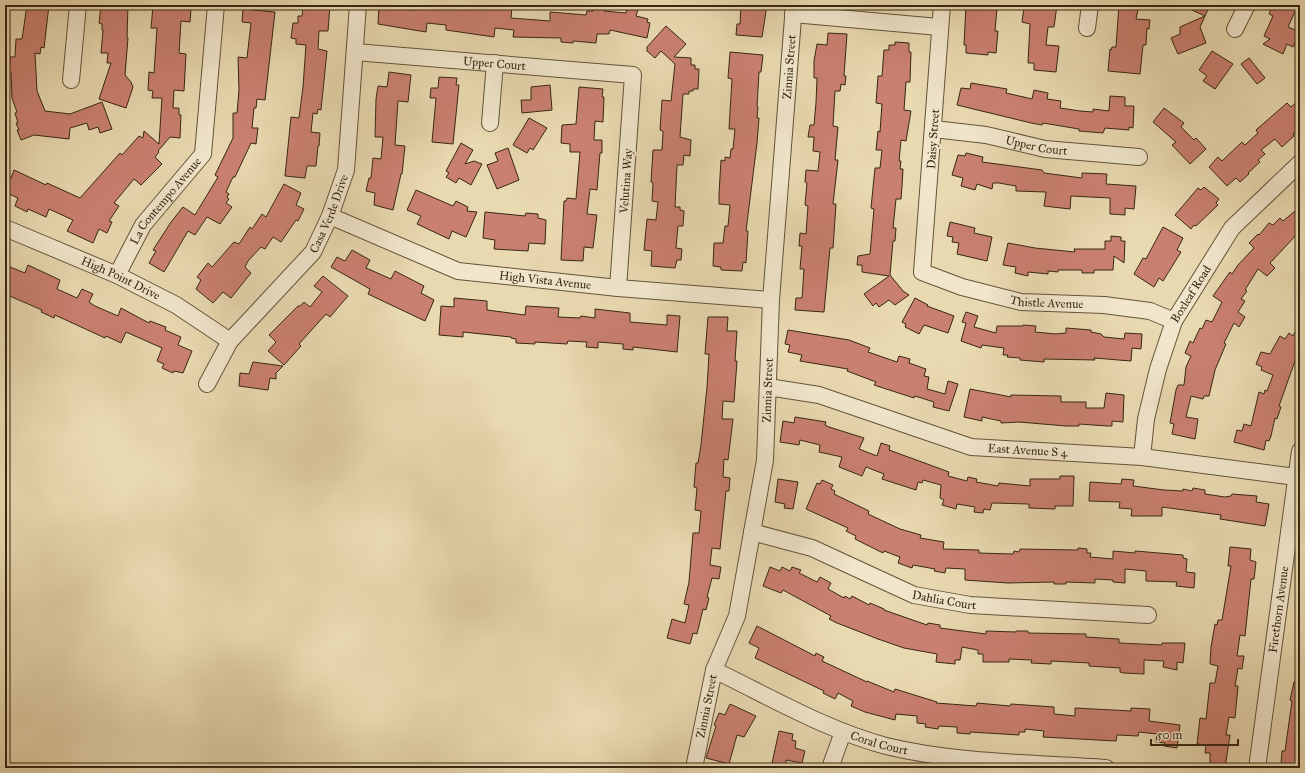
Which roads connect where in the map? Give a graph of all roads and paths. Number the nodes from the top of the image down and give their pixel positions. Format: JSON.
{"nodes":[{"id":1,"x":78,"y":5,"type":"edge"},
{"id":2,"x":216,"y":5,"type":"edge"},
{"id":3,"x":358,"y":5,"type":"edge"},
{"id":4,"x":942,"y":5,"type":"edge"},
{"id":5,"x":1090,"y":5,"type":"edge"},
{"id":6,"x":1247,"y":5,"type":"edge"},
{"id":7,"x":794,"y":10,"type":"edge"},
{"id":8,"x":939,"y":27,"type":"junction"},
{"id":9,"x":1087,"y":28,"type":"dead end"},
{"id":10,"x":1235,"y":29,"type":"dead end"},
{"id":11,"x":355,"y":52,"type":"junction"},
{"id":12,"x":495,"y":63,"type":"junction"},
{"id":13,"x":633,"y":75,"type":"joint"},
{"id":14,"x":71,"y":80,"type":"dead end"},
{"id":15,"x":490,"y":123,"type":"dead end"},
{"id":16,"x":934,"y":129,"type":"junction"},
{"id":17,"x":1140,"y":157,"type":"dead end"},
{"id":18,"x":1300,"y":163,"type":"edge"},
{"id":19,"x":330,"y":216,"type":"junction"},
{"id":20,"x":5,"y":228,"type":"edge"},
{"id":21,"x":922,"y":272,"type":"joint"},
{"id":22,"x":117,"y":275,"type":"junction"},
{"id":23,"x":618,"y":288,"type":"junction"},
{"id":24,"x":771,"y":300,"type":"junction"},
{"id":25,"x":1174,"y":321,"type":"junction"},
{"id":26,"x":230,"y":341,"type":"junction"},
{"id":27,"x":208,"y":384,"type":"dead end"},
{"id":28,"x":768,"y":387,"type":"junction"},
{"id":29,"x":1300,"y":451,"type":"edge"},
{"id":30,"x":1142,"y":457,"type":"junction"},
{"id":31,"x":1296,"y":477,"type":"junction"},
{"id":32,"x":752,"y":532,"type":"junction"},
{"id":33,"x":1148,"y":615,"type":"dead end"},
{"id":34,"x":714,"y":670,"type":"junction"},
{"id":35,"x":842,"y":732,"type":"junction"},
{"id":36,"x":694,"y":768,"type":"edge"},
{"id":37,"x":830,"y":768,"type":"edge"},
{"id":38,"x":1106,"y":768,"type":"edge"},
{"id":39,"x":1257,"y":768,"type":"edge"}],
"edges":[{"from":1,"to":14,"type":"street"},
{"from":2,"to":22,"type":"street","name":"La Contempo Avenue"},
{"from":3,"to":11,"type":"street","name":"Casa Verde Drive"},
{"from":4,"to":8,"type":"street","name":"Daisy Street"},
{"from":5,"to":9,"type":"street"},
{"from":6,"to":10,"type":"street"},
{"from":7,"to":8,"type":"street"},
{"from":7,"to":24,"type":"street","name":"Zinnia Street"},
{"from":8,"to":16,"type":"street","name":"Daisy Street"},
{"from":11,"to":12,"type":"street","name":"Upper Court"},
{"from":11,"to":19,"type":"street","name":"Casa Verde Drive"},
{"from":12,"to":13,"type":"street","name":"Upper Court"},
{"from":12,"to":15,"type":"street"},
{"from":13,"to":23,"type":"street","name":"Velutina Way"},
{"from":16,"to":17,"type":"street","name":"Upper Court"},
{"from":16,"to":21,"type":"street","name":"Daisy Street"},
{"from":18,"to":25,"type":"street","name":"Boxleaf Road"},
{"from":19,"to":23,"type":"street","name":"High Vista Avenue"},
{"from":19,"to":26,"type":"street","name":"Casa Verde Drive"},
{"from":20,"to":22,"type":"street","name":"High Point Drive"},
{"from":21,"to":25,"type":"street","name":"Thistle Avenue"},
{"from":22,"to":26,"type":"street","name":"High Point Drive"},
{"from":23,"to":24,"type":"street","name":"High Vista Avenue"},
{"from":24,"to":28,"type":"street","name":"Zinnia Street"},
{"from":25,"to":30,"type":"street","name":"Boxleaf Road"},
{"from":26,"to":27,"type":"street","name":"Casa Verde Drive"},
{"from":28,"to":30,"type":"street","name":"East Avenue S 4"},
{"from":28,"to":32,"type":"street","name":"Zinnia Street"},
{"from":29,"to":31,"type":"street","name":"Firethorn Avenue"},
{"from":30,"to":31,"type":"street","name":"East Avenue S 4"},
{"from":31,"to":39,"type":"street","name":"Firethorn Avenue"},
{"from":32,"to":33,"type":"street","name":"Dahlia Court"},
{"from":32,"to":34,"type":"street","name":"Zinnia Street"},
{"from":34,"to":35,"type":"street","name":"Coral Court"},
{"from":34,"to":36,"type":"street","name":"Zinnia Street"},
{"from":35,"to":37,"type":"street"},
{"from":35,"to":38,"type":"street","name":"Coral Court"}]}
